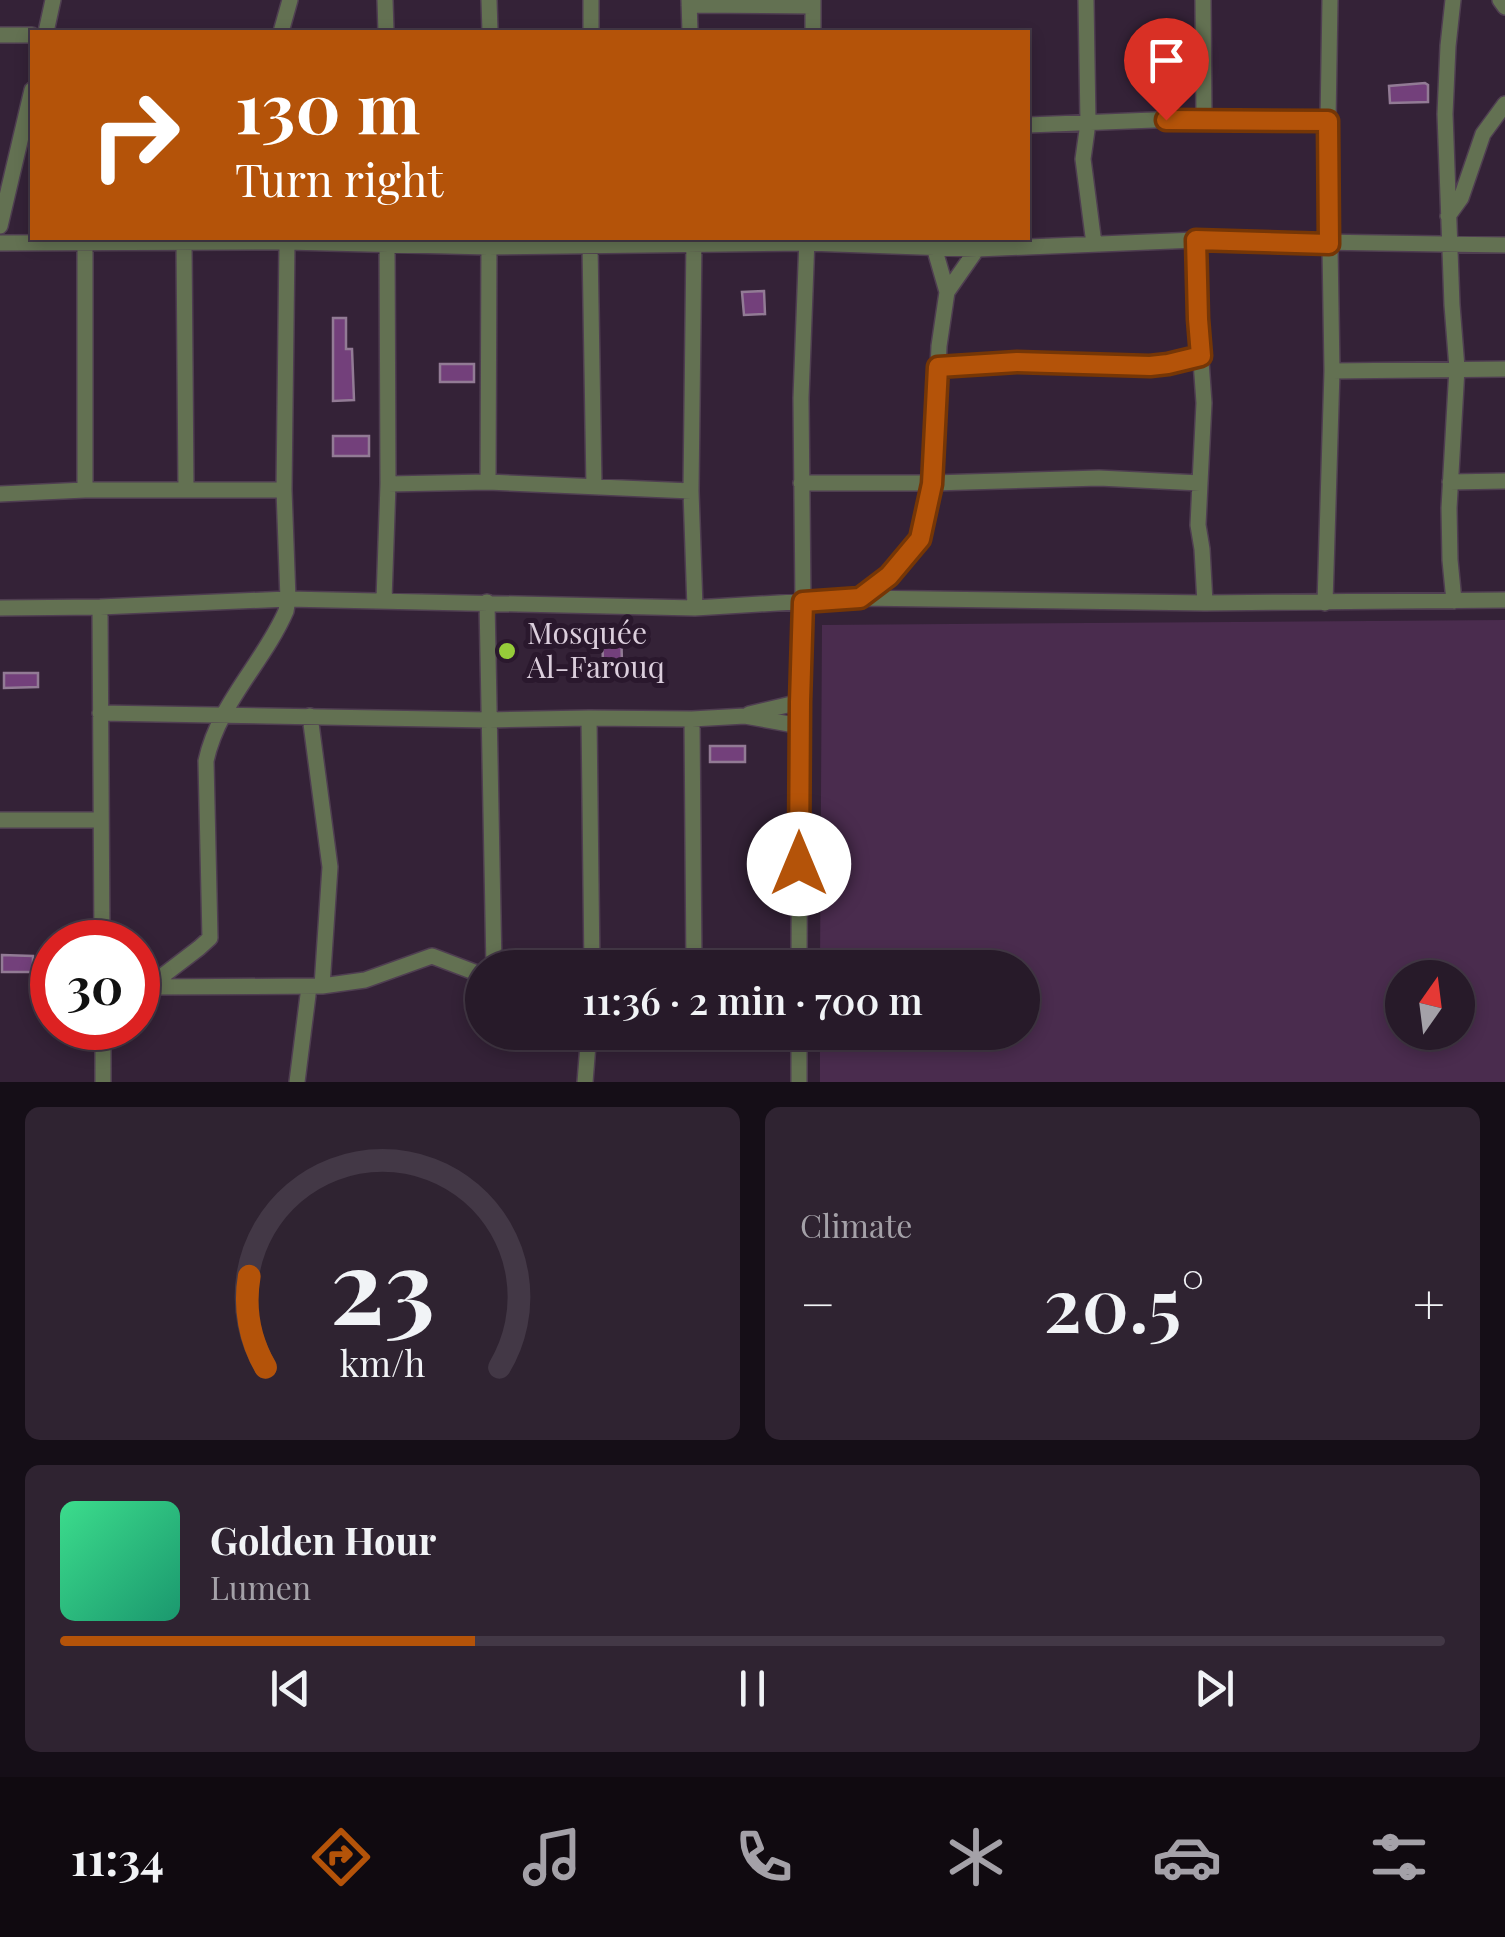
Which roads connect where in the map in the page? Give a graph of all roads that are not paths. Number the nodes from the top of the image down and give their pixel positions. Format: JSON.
{"nodes":[{"id":1,"x":53,"y":0,"type":"edge"},
{"id":2,"x":290,"y":0,"type":"edge"},
{"id":3,"x":385,"y":0,"type":"edge"},
{"id":4,"x":489,"y":0,"type":"edge"},
{"id":5,"x":591,"y":0,"type":"edge"},
{"id":6,"x":1086,"y":0,"type":"edge"},
{"id":7,"x":1203,"y":0,"type":"edge"},
{"id":8,"x":1330,"y":0,"type":"edge"},
{"id":9,"x":1453,"y":0,"type":"edge"},
{"id":10,"x":1500,"y":0,"type":"edge"},
{"id":11,"x":690,"y":3,"type":"edge"},
{"id":12,"x":813,"y":3,"type":"edge"},
{"id":13,"x":1505,"y":6,"type":"edge"},
{"id":14,"x":46,"y":30,"type":"edge"},
{"id":15,"x":282,"y":30,"type":"edge"},
{"id":16,"x":386,"y":30,"type":"edge"},
{"id":17,"x":490,"y":30,"type":"edge"},
{"id":18,"x":591,"y":30,"type":"edge"},
{"id":19,"x":690,"y":30,"type":"edge"},
{"id":20,"x":813,"y":30,"type":"edge"},
{"id":21,"x":0,"y":34,"type":"edge"},
{"id":22,"x":30,"y":36,"type":"edge"},
{"id":23,"x":1505,"y":104,"type":"edge"},
{"id":24,"x":1204,"y":118,"type":"junction"},
{"id":25,"x":1328,"y":121,"type":"junction"},
{"id":26,"x":1088,"y":123,"type":"junction"},
{"id":27,"x":1030,"y":125,"type":"edge"},
{"id":28,"x":28,"y":133,"type":"edge"},
{"id":29,"x":1448,"y":216,"type":"junction"},
{"id":30,"x":0,"y":226,"type":"edge"},
{"id":31,"x":387,"y":240,"type":"edge"},
{"id":32,"x":807,"y":240,"type":"edge"},
{"id":33,"x":1196,"y":240,"type":"junction"},
{"id":34,"x":694,"y":241,"type":"edge"},
{"id":35,"x":288,"y":242,"type":"junction"},
{"id":36,"x":488,"y":242,"type":"edge"},
{"id":37,"x":1450,"y":242,"type":"junction"},
{"id":38,"x":0,"y":243,"type":"edge"},
{"id":39,"x":184,"y":243,"type":"junction"},
{"id":40,"x":85,"y":244,"type":"junction"},
{"id":41,"x":1094,"y":244,"type":"junction"},
{"id":42,"x":1329,"y":244,"type":"junction"},
{"id":43,"x":1505,"y":244,"type":"edge"},
{"id":44,"x":590,"y":245,"type":"junction"},
{"id":45,"x":934,"y":247,"type":"junction"},
{"id":46,"x":977,"y":249,"type":"junction"},
{"id":47,"x":947,"y":292,"type":"junction"},
{"id":48,"x":1201,"y":356,"type":"junction"},
{"id":49,"x":938,"y":367,"type":"junction"},
{"id":50,"x":1457,"y":368,"type":"junction"},
{"id":51,"x":1505,"y":369,"type":"edge"},
{"id":52,"x":1332,"y":371,"type":"junction"},
{"id":53,"x":1505,"y":481,"type":"edge"},
{"id":54,"x":488,"y":482,"type":"junction"},
{"id":55,"x":1450,"y":482,"type":"junction"},
{"id":56,"x":801,"y":483,"type":"junction"},
{"id":57,"x":1200,"y":483,"type":"junction"},
{"id":58,"x":388,"y":484,"type":"junction"},
{"id":59,"x":932,"y":484,"type":"junction"},
{"id":60,"x":594,"y":487,"type":"junction"},
{"id":61,"x":186,"y":489,"type":"junction"},
{"id":62,"x":85,"y":490,"type":"junction"},
{"id":63,"x":284,"y":490,"type":"junction"},
{"id":64,"x":691,"y":491,"type":"junction"},
{"id":65,"x":0,"y":494,"type":"edge"},
{"id":66,"x":860,"y":598,"type":"junction"},
{"id":67,"x":288,"y":600,"type":"junction"},
{"id":68,"x":384,"y":600,"type":"junction"},
{"id":69,"x":1505,"y":600,"type":"edge"},
{"id":70,"x":1454,"y":601,"type":"junction"},
{"id":71,"x":487,"y":602,"type":"junction"},
{"id":72,"x":803,"y":602,"type":"junction"},
{"id":73,"x":1205,"y":603,"type":"junction"},
{"id":74,"x":1326,"y":603,"type":"junction"},
{"id":75,"x":0,"y":608,"type":"edge"},
{"id":76,"x":100,"y":608,"type":"junction"},
{"id":77,"x":695,"y":608,"type":"junction"},
{"id":78,"x":800,"y":702,"type":"junction"},
{"id":79,"x":100,"y":713,"type":"junction"},
{"id":80,"x":224,"y":714,"type":"junction"},
{"id":81,"x":310,"y":716,"type":"junction"},
{"id":82,"x":745,"y":716,"type":"junction"},
{"id":83,"x":589,"y":718,"type":"junction"},
{"id":84,"x":489,"y":720,"type":"junction"},
{"id":85,"x":692,"y":720,"type":"junction"},
{"id":86,"x":800,"y":726,"type":"junction"},
{"id":87,"x":0,"y":820,"type":"edge"},
{"id":88,"x":101,"y":820,"type":"junction"},
{"id":89,"x":102,"y":920,"type":"edge"},
{"id":90,"x":494,"y":950,"type":"edge"},
{"id":91,"x":592,"y":950,"type":"edge"},
{"id":92,"x":694,"y":950,"type":"edge"},
{"id":93,"x":799,"y":950,"type":"edge"},
{"id":94,"x":465,"y":969,"type":"edge"},
{"id":95,"x":160,"y":975,"type":"edge"},
{"id":96,"x":315,"y":986,"type":"junction"},
{"id":97,"x":160,"y":987,"type":"edge"},
{"id":98,"x":102,"y":1050,"type":"edge"},
{"id":99,"x":587,"y":1050,"type":"edge"},
{"id":100,"x":799,"y":1050,"type":"edge"},
{"id":101,"x":103,"y":1082,"type":"edge"},
{"id":102,"x":297,"y":1082,"type":"edge"},
{"id":103,"x":584,"y":1082,"type":"edge"},
{"id":104,"x":799,"y":1082,"type":"edge"}],
"edges":[{"from":1,"to":14,"type":"street"},
{"from":2,"to":15,"type":"street"},
{"from":3,"to":16,"type":"street"},
{"from":4,"to":17,"type":"street"},
{"from":5,"to":18,"type":"street"},
{"from":6,"to":26,"type":"street"},
{"from":7,"to":24,"type":"street"},
{"from":8,"to":25,"type":"street"},
{"from":9,"to":29,"type":"street"},
{"from":10,"to":13,"type":"street"},
{"from":11,"to":12,"type":"street"},
{"from":11,"to":19,"type":"street"},
{"from":12,"to":20,"type":"street"},
{"from":21,"to":22,"type":"street"},
{"from":23,"to":29,"type":"street"},
{"from":24,"to":25,"type":"street"},
{"from":24,"to":26,"type":"street"},
{"from":25,"to":42,"type":"street"},
{"from":26,"to":27,"type":"street"},
{"from":26,"to":41,"type":"street"},
{"from":28,"to":30,"type":"street"},
{"from":29,"to":37,"type":"street"},
{"from":31,"to":35,"type":"street"},
{"from":31,"to":36,"type":"street"},
{"from":31,"to":58,"type":"street"},
{"from":32,"to":34,"type":"street"},
{"from":32,"to":45,"type":"street"},
{"from":32,"to":56,"type":"street"},
{"from":33,"to":41,"type":"street"},
{"from":33,"to":42,"type":"street"},
{"from":33,"to":48,"type":"street"},
{"from":34,"to":44,"type":"street"},
{"from":34,"to":64,"type":"street"},
{"from":35,"to":39,"type":"street"},
{"from":35,"to":63,"type":"street"},
{"from":36,"to":44,"type":"street"},
{"from":36,"to":54,"type":"street"},
{"from":37,"to":42,"type":"street"},
{"from":37,"to":43,"type":"street"},
{"from":37,"to":50,"type":"street"},
{"from":38,"to":40,"type":"street"},
{"from":39,"to":40,"type":"street"},
{"from":39,"to":61,"type":"street"},
{"from":40,"to":62,"type":"street"},
{"from":41,"to":46,"type":"street"},
{"from":42,"to":52,"type":"street"},
{"from":44,"to":60,"type":"street"},
{"from":45,"to":46,"type":"street"},
{"from":45,"to":47,"type":"street"},
{"from":46,"to":47,"type":"street"},
{"from":47,"to":49,"type":"street"},
{"from":48,"to":49,"type":"street"},
{"from":48,"to":57,"type":"street"},
{"from":49,"to":59,"type":"street"},
{"from":50,"to":51,"type":"street"},
{"from":50,"to":52,"type":"street"},
{"from":50,"to":55,"type":"street"},
{"from":52,"to":74,"type":"street"},
{"from":53,"to":55,"type":"street"},
{"from":54,"to":58,"type":"street"},
{"from":54,"to":60,"type":"street"},
{"from":55,"to":70,"type":"street"},
{"from":56,"to":59,"type":"street"},
{"from":56,"to":72,"type":"street"},
{"from":57,"to":59,"type":"street"},
{"from":57,"to":73,"type":"street"},
{"from":58,"to":68,"type":"street"},
{"from":59,"to":66,"type":"street"},
{"from":60,"to":64,"type":"street"},
{"from":61,"to":62,"type":"street"},
{"from":61,"to":63,"type":"street"},
{"from":62,"to":65,"type":"street"},
{"from":63,"to":67,"type":"street"},
{"from":64,"to":77,"type":"street"},
{"from":66,"to":72,"type":"street"},
{"from":66,"to":73,"type":"street"},
{"from":67,"to":68,"type":"street"},
{"from":67,"to":76,"type":"street"},
{"from":67,"to":80,"type":"street"},
{"from":68,"to":71,"type":"street"},
{"from":69,"to":70,"type":"street"},
{"from":70,"to":74,"type":"street"},
{"from":71,"to":77,"type":"street"},
{"from":71,"to":84,"type":"street"},
{"from":72,"to":77,"type":"street"},
{"from":72,"to":78,"type":"street"},
{"from":73,"to":74,"type":"street"},
{"from":75,"to":76,"type":"street"},
{"from":76,"to":79,"type":"street"},
{"from":78,"to":82,"type":"street"},
{"from":78,"to":86,"type":"street"},
{"from":79,"to":80,"type":"street"},
{"from":79,"to":88,"type":"street"},
{"from":80,"to":81,"type":"street"},
{"from":80,"to":95,"type":"street"},
{"from":81,"to":84,"type":"street"},
{"from":81,"to":96,"type":"street"},
{"from":82,"to":85,"type":"street"},
{"from":82,"to":86,"type":"street"},
{"from":83,"to":84,"type":"street"},
{"from":83,"to":85,"type":"street"},
{"from":83,"to":91,"type":"street"},
{"from":84,"to":90,"type":"street"},
{"from":85,"to":92,"type":"street"},
{"from":86,"to":93,"type":"street"},
{"from":87,"to":88,"type":"street"},
{"from":88,"to":89,"type":"street"},
{"from":94,"to":96,"type":"street"},
{"from":96,"to":97,"type":"street"},
{"from":96,"to":102,"type":"street"},
{"from":98,"to":101,"type":"street"},
{"from":99,"to":103,"type":"street"},
{"from":100,"to":104,"type":"street"}]}
